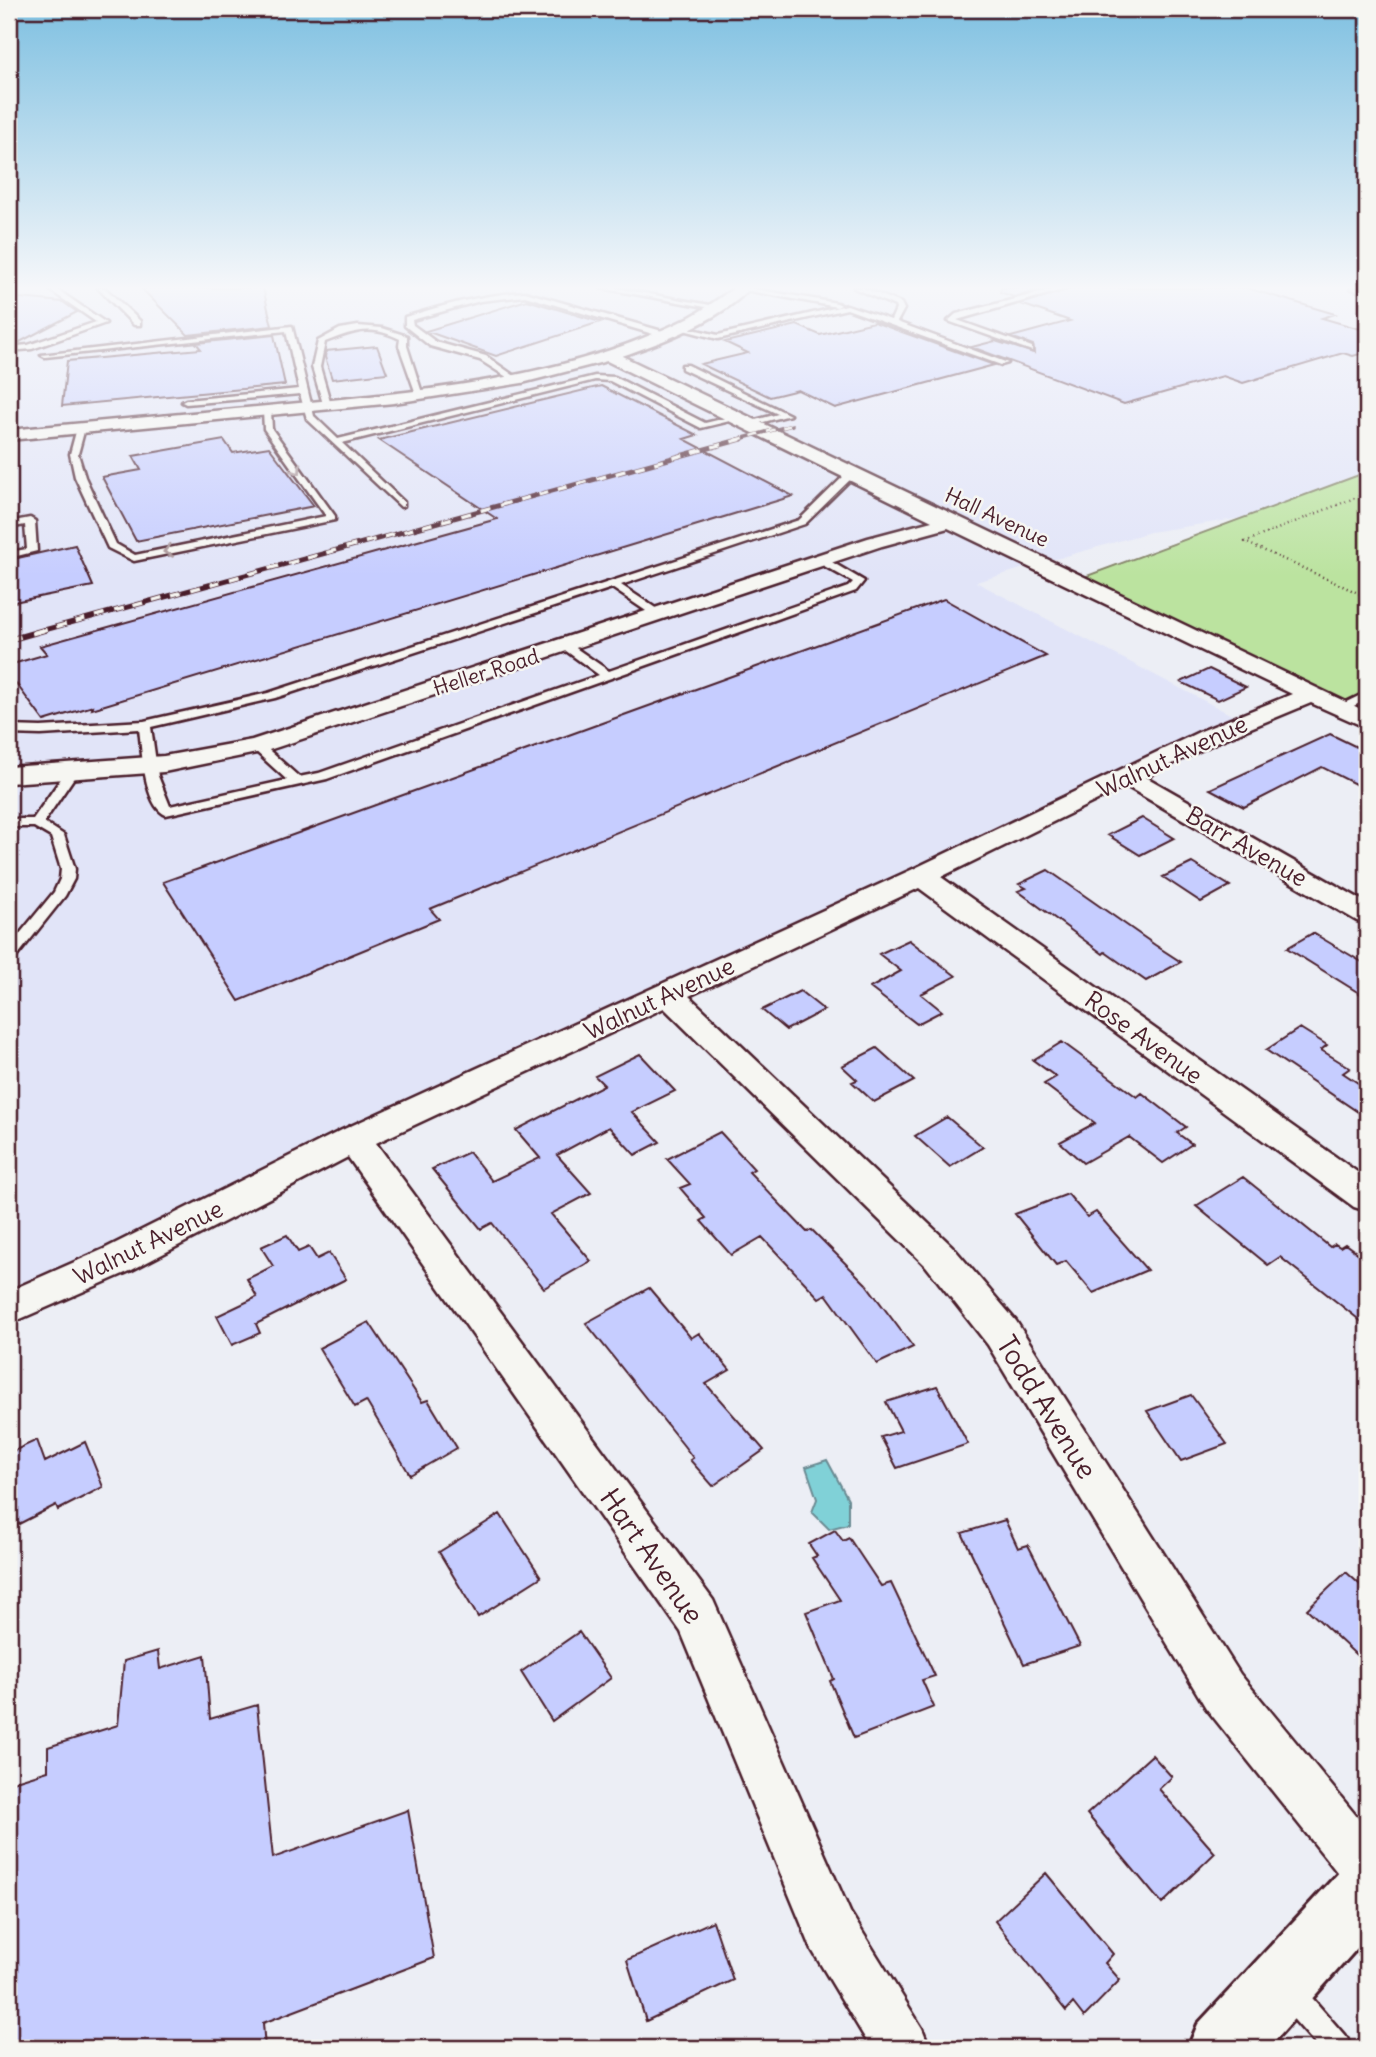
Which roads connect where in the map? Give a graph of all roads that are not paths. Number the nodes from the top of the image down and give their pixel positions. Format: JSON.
{"nodes":[{"id":1,"x":303,"y":384,"type":"edge"},
{"id":2,"x":321,"y":384,"type":"edge"},
{"id":3,"x":416,"y":384,"type":"edge"},
{"id":4,"x":482,"y":384,"type":"edge"},
{"id":5,"x":571,"y":384,"type":"edge"},
{"id":6,"x":622,"y":384,"type":"edge"},
{"id":7,"x":665,"y":384,"type":"edge"},
{"id":8,"x":719,"y":384,"type":"edge"},
{"id":9,"x":420,"y":394,"type":"junction"},
{"id":10,"x":307,"y":399,"type":"junction"},
{"id":11,"x":186,"y":402,"type":"dead end"},
{"id":12,"x":327,"y":405,"type":"junction"},
{"id":13,"x":267,"y":411,"type":"junction"},
{"id":14,"x":741,"y":422,"type":"junction"},
{"id":15,"x":81,"y":428,"type":"junction"},
{"id":16,"x":9,"y":435,"type":"edge"},
{"id":17,"x":336,"y":442,"type":"junction"},
{"id":18,"x":851,"y":474,"type":"junction"},
{"id":19,"x":401,"y":504,"type":"dead end"},
{"id":20,"x":953,"y":521,"type":"junction"},
{"id":21,"x":9,"y":525,"type":"edge"},
{"id":22,"x":9,"y":555,"type":"edge"},
{"id":23,"x":821,"y":561,"type":"junction"},
{"id":24,"x":613,"y":584,"type":"junction"},
{"id":25,"x":659,"y":615,"type":"junction"},
{"id":26,"x":566,"y":646,"type":"junction"},
{"id":27,"x":608,"y":676,"type":"junction"},
{"id":28,"x":1367,"y":696,"type":"edge"},
{"id":29,"x":1327,"y":701,"type":"junction"},
{"id":30,"x":1367,"y":721,"type":"edge"},
{"id":31,"x":144,"y":725,"type":"junction"},
{"id":32,"x":9,"y":730,"type":"edge"},
{"id":33,"x":257,"y":746,"type":"junction"},
{"id":34,"x":149,"y":766,"type":"junction"},
{"id":35,"x":71,"y":773,"type":"junction"},
{"id":36,"x":9,"y":775,"type":"edge"},
{"id":37,"x":1127,"y":776,"type":"junction"},
{"id":38,"x":298,"y":783,"type":"junction"},
{"id":39,"x":37,"y":822,"type":"junction"},
{"id":40,"x":9,"y":823,"type":"edge"},
{"id":41,"x":921,"y":876,"type":"junction"},
{"id":42,"x":1367,"y":915,"type":"edge"},
{"id":43,"x":9,"y":957,"type":"edge"},
{"id":44,"x":668,"y":993,"type":"junction"},
{"id":45,"x":354,"y":1139,"type":"junction"},
{"id":46,"x":1367,"y":1198,"type":"edge"},
{"id":47,"x":9,"y":1308,"type":"edge"},
{"id":48,"x":1367,"y":1869,"type":"edge"},
{"id":49,"x":1367,"y":1889,"type":"edge"},
{"id":50,"x":1281,"y":1984,"type":"junction"},
{"id":51,"x":902,"y":2048,"type":"edge"},
{"id":52,"x":1222,"y":2048,"type":"edge"},
{"id":53,"x":1336,"y":2048,"type":"edge"}],
"edges":[{"from":1,"to":10,"type":"lane"},
{"from":2,"to":12,"type":"lane"},
{"from":3,"to":9,"type":"lane"},
{"from":4,"to":9,"type":"street"},
{"from":5,"to":17,"type":"lane"},
{"from":6,"to":14,"type":"lane"},
{"from":7,"to":14,"type":"street","name":"Hall Avenue"},
{"from":8,"to":14,"type":"lane"},
{"from":9,"to":12,"type":"street"},
{"from":10,"to":11,"type":"lane"},
{"from":10,"to":12,"type":"street"},
{"from":10,"to":13,"type":"street"},
{"from":10,"to":17,"type":"lane"},
{"from":13,"to":15,"type":"street"},
{"from":13,"to":15,"type":"lane","one_way":true},
{"from":14,"to":18,"type":"street","name":"Hall Avenue"},
{"from":15,"to":16,"type":"street"},
{"from":17,"to":19,"type":"lane"},
{"from":18,"to":20,"type":"street","name":"Hall Avenue"},
{"from":18,"to":24,"type":"lane"},
{"from":20,"to":23,"type":"street","name":"Heller Road"},
{"from":20,"to":29,"type":"street","name":"Hall Avenue"},
{"from":21,"to":22,"type":"lane"},
{"from":23,"to":25,"type":"street","name":"Heller Road"},
{"from":23,"to":27,"type":"lane"},
{"from":24,"to":25,"type":"lane"},
{"from":24,"to":31,"type":"lane"},
{"from":25,"to":26,"type":"street","name":"Heller Road"},
{"from":26,"to":27,"type":"lane"},
{"from":26,"to":33,"type":"street","name":"Heller Road"},
{"from":27,"to":38,"type":"lane"},
{"from":28,"to":29,"type":"lane"},
{"from":29,"to":30,"type":"street","name":"Hall Avenue"},
{"from":29,"to":37,"type":"street","name":"Walnut Avenue"},
{"from":31,"to":32,"type":"lane"},
{"from":31,"to":34,"type":"lane"},
{"from":33,"to":34,"type":"street","name":"Heller Road"},
{"from":33,"to":38,"type":"lane"},
{"from":34,"to":35,"type":"street","name":"Heller Road"},
{"from":34,"to":38,"type":"lane"},
{"from":35,"to":36,"type":"street","name":"Heller Road"},
{"from":35,"to":39,"type":"lane"},
{"from":37,"to":41,"type":"street","name":"Walnut Avenue"},
{"from":37,"to":42,"type":"street","name":"Barr Avenue"},
{"from":39,"to":40,"type":"lane"},
{"from":39,"to":43,"type":"lane"},
{"from":41,"to":44,"type":"street","name":"Walnut Avenue"},
{"from":41,"to":46,"type":"street","name":"Rose Avenue"},
{"from":44,"to":45,"type":"street","name":"Walnut Avenue"},
{"from":44,"to":48,"type":"street","name":"Todd Avenue"},
{"from":45,"to":47,"type":"street","name":"Walnut Avenue"},
{"from":45,"to":51,"type":"street","name":"Hart Avenue"},
{"from":49,"to":50,"type":"main road"},
{"from":50,"to":52,"type":"main road"},
{"from":50,"to":53,"type":"lane"}]}
